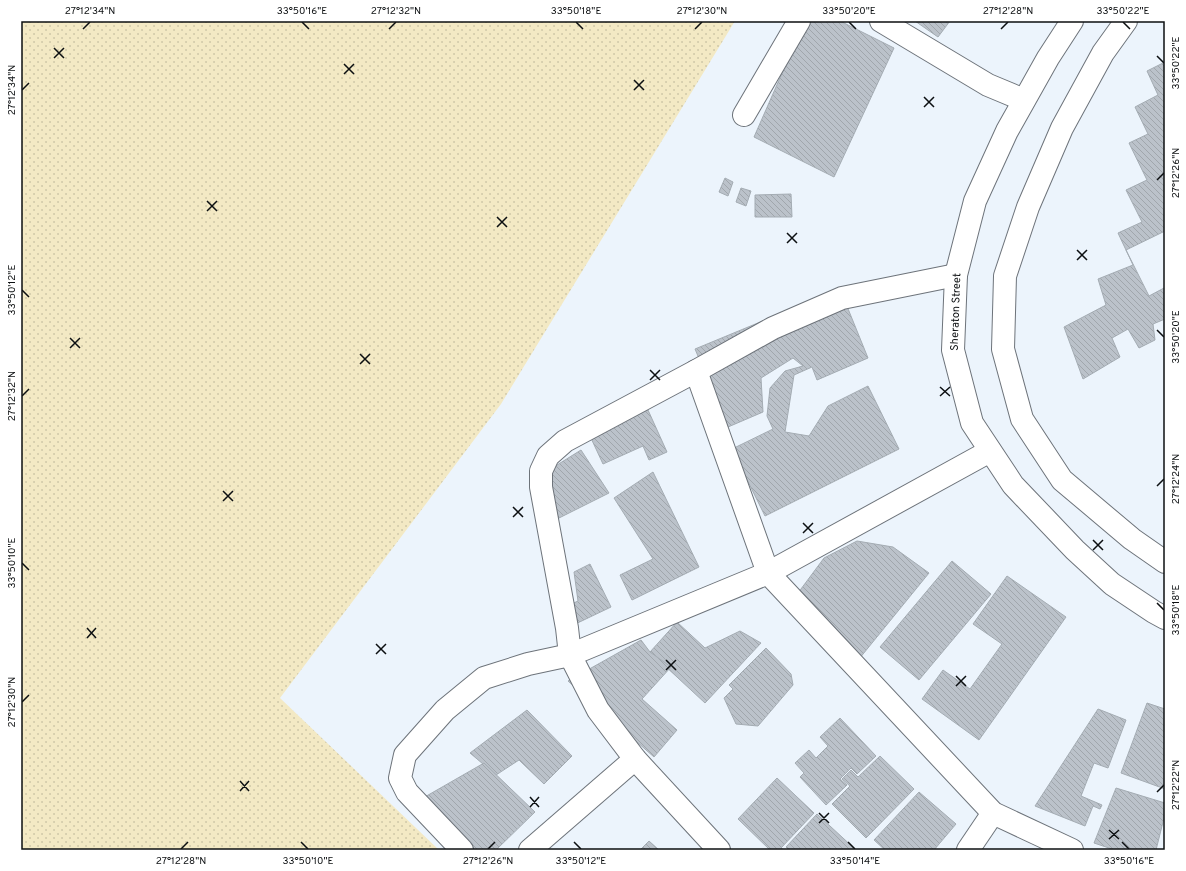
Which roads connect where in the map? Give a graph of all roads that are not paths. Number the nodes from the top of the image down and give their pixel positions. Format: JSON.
{"nodes":[{"id":1,"x":799,"y":21,"type":"edge"},
{"id":2,"x":881,"y":21,"type":"edge"},
{"id":3,"x":1072,"y":21,"type":"edge"},
{"id":4,"x":1126,"y":21,"type":"edge"},
{"id":5,"x":1024,"y":100,"type":"junction"},
{"id":6,"x":744,"y":115,"type":"dead end"},
{"id":7,"x":956,"y":275,"type":"junction"},
{"id":8,"x":696,"y":372,"type":"junction"},
{"id":9,"x":990,"y":451,"type":"junction"},
{"id":10,"x":1165,"y":562,"type":"edge"},
{"id":11,"x":768,"y":573,"type":"junction"},
{"id":12,"x":1165,"y":618,"type":"edge"},
{"id":13,"x":570,"y":655,"type":"junction"},
{"id":14,"x":635,"y":758,"type":"junction"},
{"id":15,"x":993,"y":813,"type":"junction"},
{"id":16,"x":462,"y":850,"type":"edge"},
{"id":17,"x":530,"y":850,"type":"edge"},
{"id":18,"x":719,"y":850,"type":"edge"},
{"id":19,"x":968,"y":850,"type":"edge"},
{"id":20,"x":1072,"y":850,"type":"edge"}],
"edges":[{"from":1,"to":6,"type":"street"},
{"from":2,"to":5,"type":"street"},
{"from":3,"to":5,"type":"street","name":"Sheraton Street"},
{"from":4,"to":10,"type":"street"},
{"from":5,"to":7,"type":"street","name":"Sheraton Street"},
{"from":7,"to":8,"type":"street"},
{"from":7,"to":9,"type":"street","name":"Sheraton Street"},
{"from":8,"to":11,"type":"street"},
{"from":8,"to":13,"type":"street"},
{"from":9,"to":11,"type":"street"},
{"from":9,"to":12,"type":"street","name":"Sheraton Street"},
{"from":11,"to":13,"type":"street"},
{"from":11,"to":15,"type":"street"},
{"from":13,"to":14,"type":"street"},
{"from":13,"to":16,"type":"street"},
{"from":14,"to":17,"type":"street"},
{"from":14,"to":18,"type":"street"},
{"from":15,"to":19,"type":"street"},
{"from":15,"to":20,"type":"street"}]}
